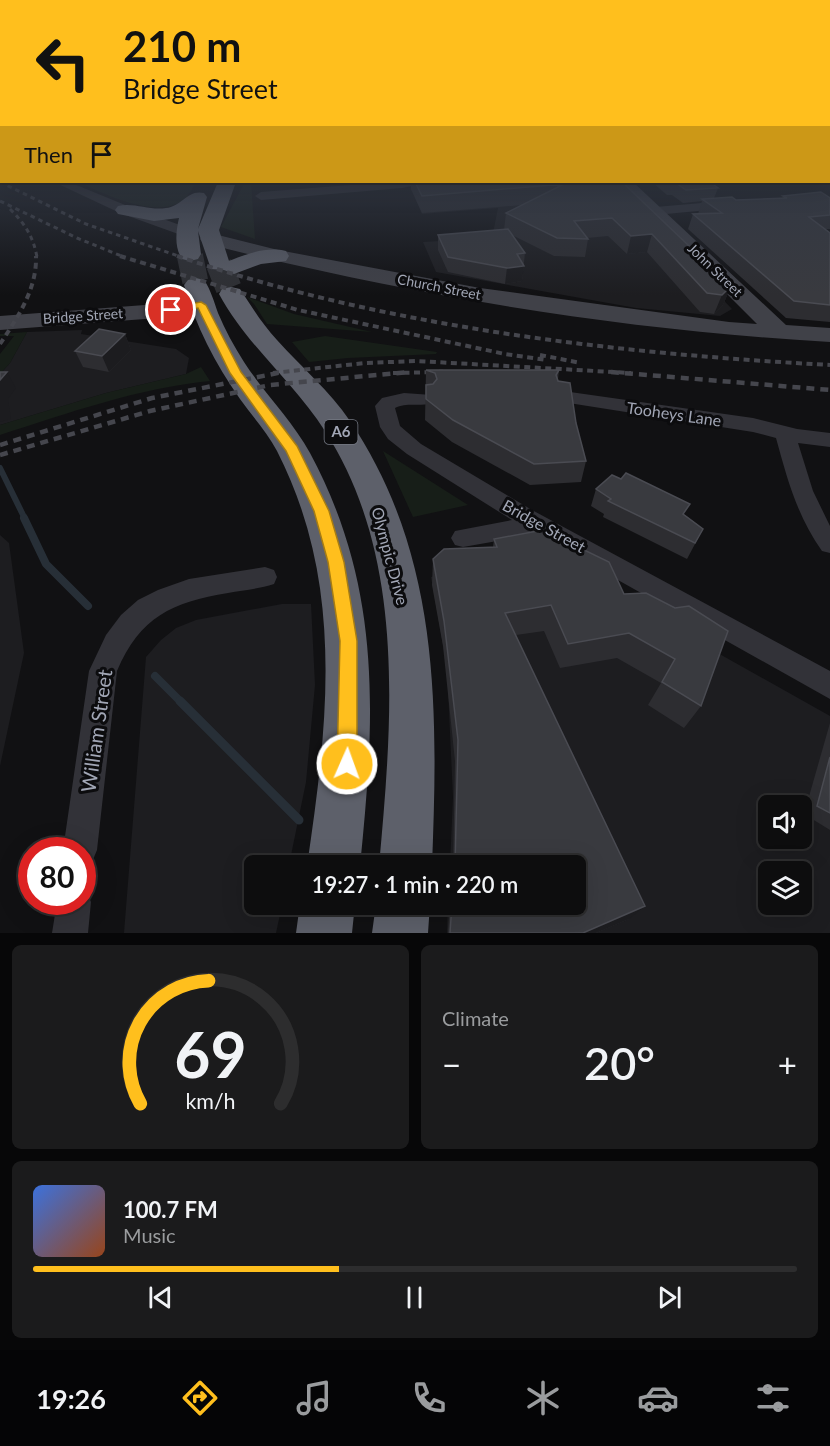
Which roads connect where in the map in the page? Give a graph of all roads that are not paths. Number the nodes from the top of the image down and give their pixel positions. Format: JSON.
{"nodes":[{"id":1,"x":119,"y":208,"type":"edge"},
{"id":2,"x":184,"y":208,"type":"edge"},
{"id":3,"x":194,"y":208,"type":"edge"},
{"id":4,"x":217,"y":208,"type":"edge"},
{"id":5,"x":651,"y":208,"type":"edge"},
{"id":6,"x":696,"y":208,"type":"edge"},
{"id":7,"x":125,"y":210,"type":"junction"},
{"id":8,"x":655,"y":211,"type":"junction"},
{"id":9,"x":210,"y":230,"type":"junction"},
{"id":10,"x":186,"y":232,"type":"junction"},
{"id":11,"x":190,"y":254,"type":"tunnel mouth"},
{"id":12,"x":278,"y":256,"type":"junction"},
{"id":13,"x":216,"y":283,"type":"junction"},
{"id":14,"x":0,"y":322,"type":"edge"},
{"id":15,"x":780,"y":333,"type":"junction"},
{"id":16,"x":830,"y":335,"type":"edge"},
{"id":17,"x":563,"y":397,"type":"edge"},
{"id":18,"x":426,"y":399,"type":"edge"},
{"id":19,"x":785,"y":433,"type":"junction"},
{"id":20,"x":830,"y":441,"type":"edge"},
{"id":21,"x":539,"y":524,"type":"junction"},
{"id":22,"x":463,"y":538,"type":"dead end"},
{"id":23,"x":830,"y":544,"type":"edge"},
{"id":24,"x":265,"y":577,"type":"dead end"},
{"id":25,"x":830,"y":686,"type":"edge"},
{"id":26,"x":82,"y":837,"type":"edge"},
{"id":27,"x":335,"y":855,"type":"edge"},
{"id":28,"x":406,"y":855,"type":"edge"},
{"id":29,"x":72,"y":915,"type":"edge"},
{"id":30,"x":326,"y":915,"type":"edge"},
{"id":31,"x":402,"y":915,"type":"edge"},
{"id":32,"x":70,"y":933,"type":"edge"},
{"id":33,"x":324,"y":933,"type":"edge"},
{"id":34,"x":400,"y":933,"type":"edge"}],
"edges":[{"from":1,"to":7,"type":"street","name":"Church Street"},
{"from":2,"to":7,"type":"highway"},
{"from":3,"to":10,"type":"highway"},
{"from":4,"to":9,"type":"highway"},
{"from":5,"to":8,"type":"main road","name":"John Street"},
{"from":6,"to":8,"type":"street"},
{"from":7,"to":10,"type":"street","name":"Church Street"},
{"from":8,"to":15,"type":"main road","name":"John Street"},
{"from":9,"to":10,"type":"highway","name":"Church Street"},
{"from":9,"to":12,"type":"main road","name":"Church Street"},
{"from":9,"to":13,"type":"highway","name":"Olympic Drive","number":"A6"},
{"from":10,"to":11,"type":"highway"},
{"from":12,"to":13,"type":"highway"},
{"from":12,"to":15,"type":"main road","name":"Church Street"},
{"from":13,"to":14,"type":"main road","name":"Bridge Street"},
{"from":13,"to":27,"type":"highway","name":"Olympic Drive","number":"A6"},
{"from":13,"to":28,"type":"highway","name":"Olympic Drive","number":"A6"},
{"from":15,"to":16,"type":"main road","name":"Church Street"},
{"from":17,"to":19,"type":"street","name":"Tooheys Lane"},
{"from":18,"to":21,"type":"street","name":"Bridge Street"},
{"from":19,"to":20,"type":"street","name":"Tooheys Lane"},
{"from":19,"to":23,"type":"street"},
{"from":21,"to":22,"type":"street"},
{"from":21,"to":25,"type":"street","name":"Bridge Street"},
{"from":24,"to":26,"type":"street","name":"William Street"},
{"from":29,"to":32,"type":"street"},
{"from":30,"to":33,"type":"highway"},
{"from":31,"to":34,"type":"highway"}]}
